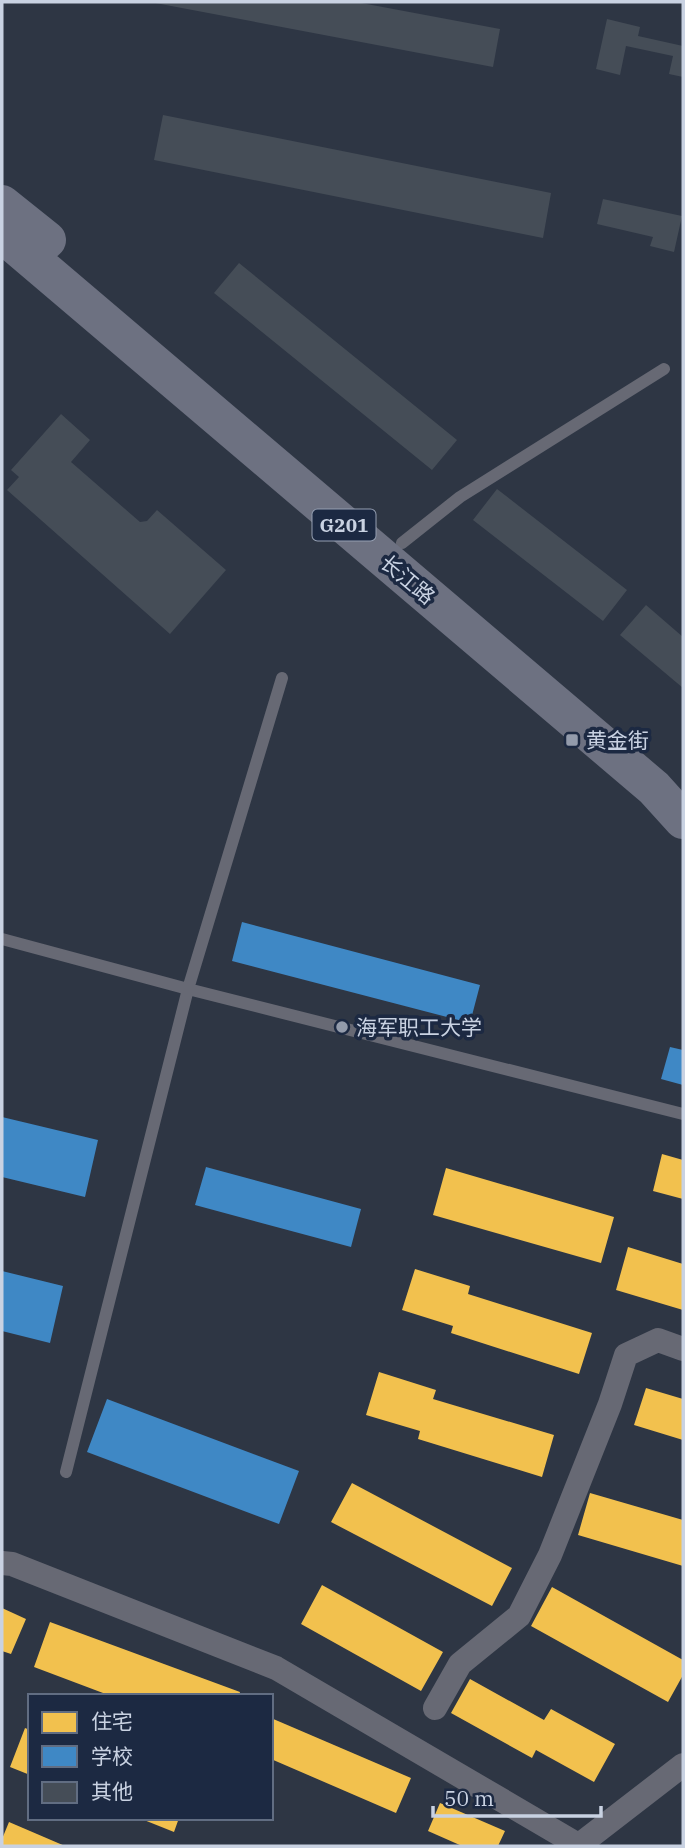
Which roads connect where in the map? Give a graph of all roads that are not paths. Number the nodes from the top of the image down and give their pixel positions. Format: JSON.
{"nodes":[{"id":1,"x":2,"y":204,"type":"edge"},
{"id":2,"x":2,"y":234,"type":"edge"},
{"id":3,"x":664,"y":369,"type":"dead end"},
{"id":4,"x":402,"y":543,"type":"junction"},
{"id":5,"x":282,"y":678,"type":"dead end"},
{"id":6,"x":683,"y":786,"type":"edge"},
{"id":7,"x":683,"y":820,"type":"edge"},
{"id":8,"x":2,"y":939,"type":"edge"},
{"id":9,"x":188,"y":989,"type":"junction"},
{"id":10,"x":683,"y":1114,"type":"edge"},
{"id":11,"x":683,"y":1349,"type":"edge"},
{"id":12,"x":66,"y":1472,"type":"dead end"},
{"id":13,"x":2,"y":1563,"type":"edge"},
{"id":14,"x":435,"y":1708,"type":"dead end"},
{"id":15,"x":683,"y":1765,"type":"edge"},
{"id":16,"x":579,"y":1846,"type":"edge"}],
"edges":[{"from":1,"to":4,"type":"highway","name":"长江路","number":"G201"},
{"from":2,"to":7,"type":"highway","name":"长江路","number":"G201"},
{"from":3,"to":4,"type":"lane"},
{"from":4,"to":6,"type":"highway","name":"长江路","number":"G201"},
{"from":5,"to":9,"type":"lane"},
{"from":8,"to":9,"type":"lane"},
{"from":9,"to":10,"type":"lane"},
{"from":9,"to":12,"type":"lane"},
{"from":11,"to":14,"type":"street"},
{"from":13,"to":16,"type":"street"},
{"from":15,"to":16,"type":"street"}]}
